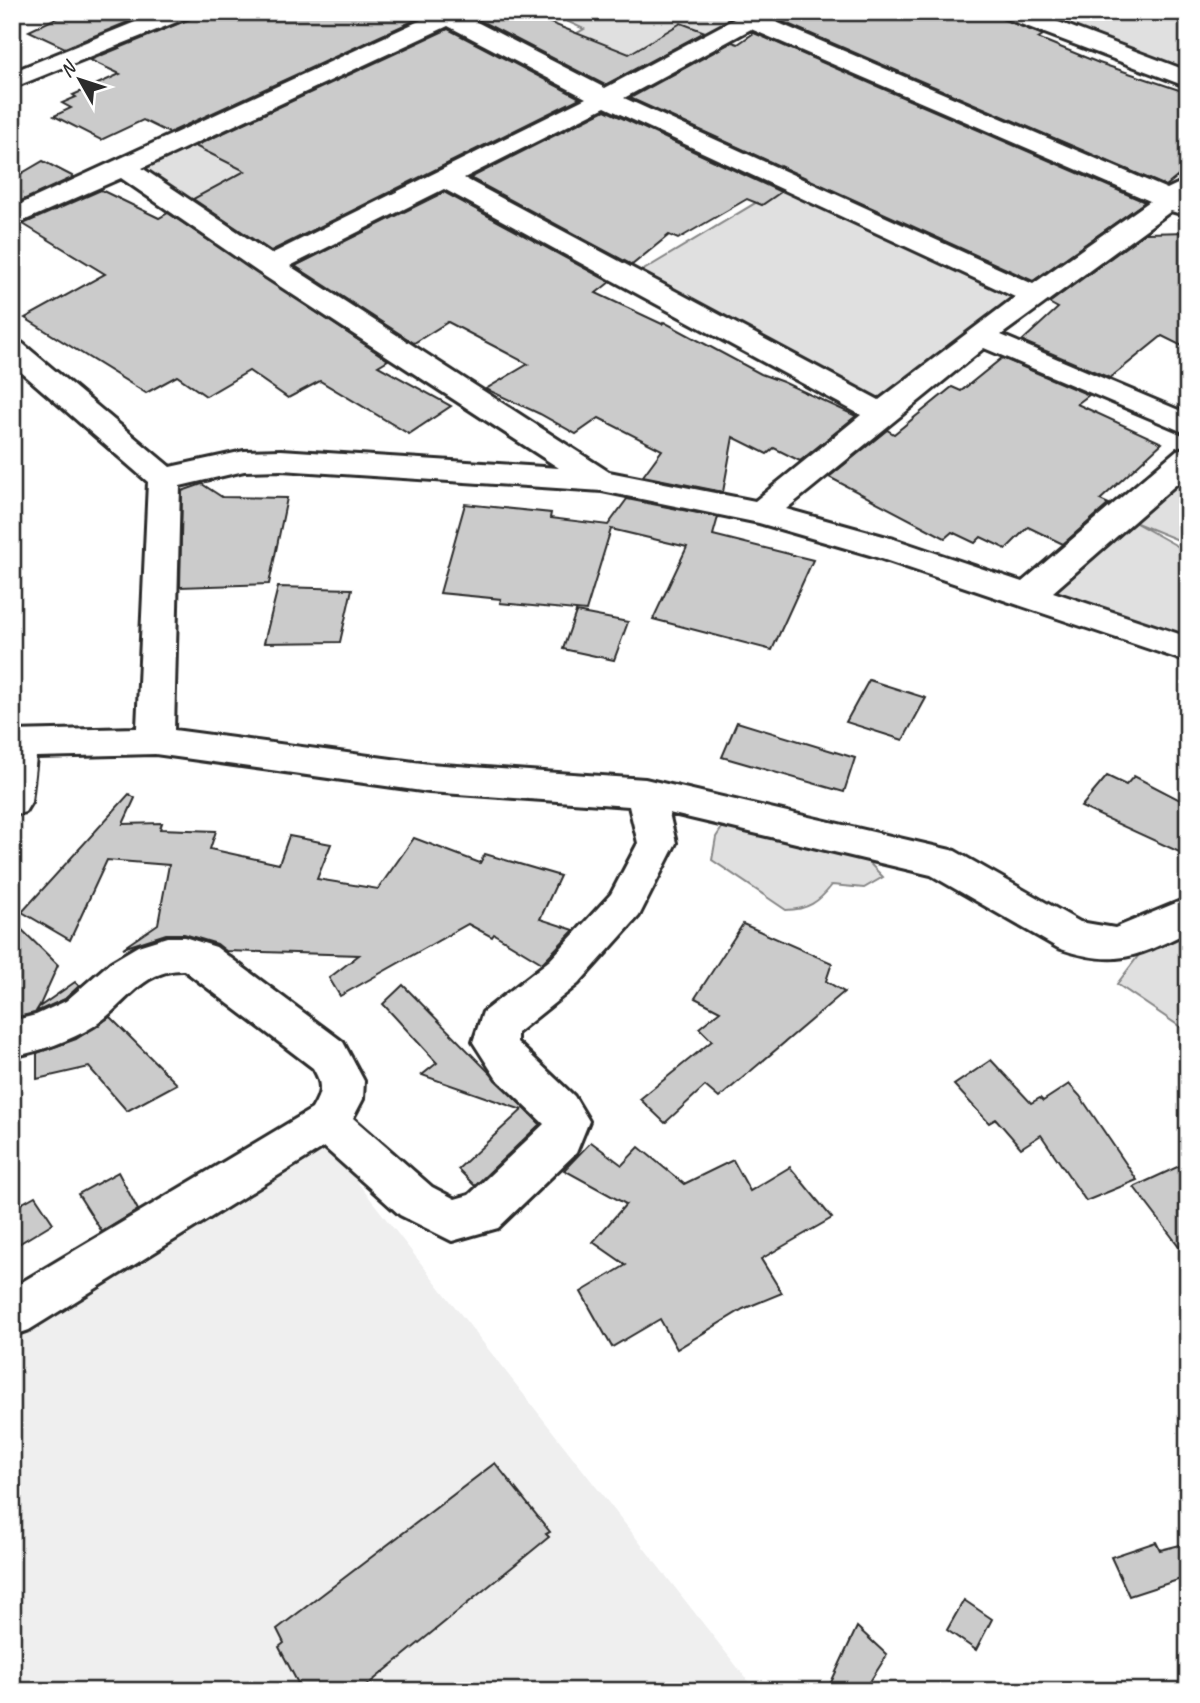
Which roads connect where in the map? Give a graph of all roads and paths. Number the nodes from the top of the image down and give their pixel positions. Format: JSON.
{"nodes":[{"id":1,"x":181,"y":12,"type":"edge"},
{"id":2,"x":1010,"y":12,"type":"edge"},
{"id":3,"x":449,"y":14,"type":"edge"},
{"id":4,"x":758,"y":16,"type":"edge"},
{"id":5,"x":15,"y":78,"type":"edge"},
{"id":6,"x":1188,"y":80,"type":"edge"},
{"id":7,"x":605,"y":98,"type":"junction"},
{"id":8,"x":124,"y":168,"type":"junction"},
{"id":9,"x":446,"y":179,"type":"junction"},
{"id":10,"x":1181,"y":198,"type":"edge"},
{"id":11,"x":12,"y":218,"type":"edge"},
{"id":12,"x":268,"y":266,"type":"junction"},
{"id":13,"x":1036,"y":296,"type":"junction"},
{"id":14,"x":980,"y":336,"type":"junction"},
{"id":15,"x":12,"y":349,"type":"edge"},
{"id":16,"x":880,"y":413,"type":"junction"},
{"id":17,"x":1188,"y":425,"type":"edge"},
{"id":18,"x":1188,"y":457,"type":"edge"},
{"id":19,"x":164,"y":479,"type":"junction"},
{"id":20,"x":602,"y":481,"type":"junction"},
{"id":21,"x":761,"y":513,"type":"junction"},
{"id":22,"x":1026,"y":597,"type":"junction"},
{"id":23,"x":1188,"y":650,"type":"edge"},
{"id":24,"x":155,"y":741,"type":"junction"},
{"id":25,"x":16,"y":743,"type":"edge"},
{"id":26,"x":645,"y":793,"type":"junction"},
{"id":27,"x":12,"y":802,"type":"edge"},
{"id":28,"x":1188,"y":914,"type":"edge"},
{"id":29,"x":12,"y":1040,"type":"edge"},
{"id":30,"x":327,"y":1122,"type":"junction"},
{"id":31,"x":12,"y":1314,"type":"edge"}],
"edges":[{"from":1,"to":5,"type":"street"},
{"from":2,"to":6,"type":"street"},
{"from":3,"to":7,"type":"street"},
{"from":3,"to":8,"type":"street"},
{"from":4,"to":7,"type":"street"},
{"from":4,"to":10,"type":"street"},
{"from":7,"to":9,"type":"street"},
{"from":7,"to":13,"type":"street"},
{"from":8,"to":11,"type":"street"},
{"from":8,"to":12,"type":"street"},
{"from":9,"to":12,"type":"street"},
{"from":9,"to":16,"type":"street"},
{"from":10,"to":13,"type":"street"},
{"from":12,"to":20,"type":"street"},
{"from":13,"to":14,"type":"street"},
{"from":14,"to":16,"type":"street"},
{"from":14,"to":17,"type":"street"},
{"from":15,"to":19,"type":"street"},
{"from":16,"to":21,"type":"street"},
{"from":18,"to":22,"type":"street"},
{"from":19,"to":20,"type":"street"},
{"from":19,"to":24,"type":"street"},
{"from":20,"to":21,"type":"street"},
{"from":21,"to":22,"type":"street"},
{"from":22,"to":23,"type":"street"},
{"from":24,"to":25,"type":"street"},
{"from":24,"to":26,"type":"street"},
{"from":25,"to":27,"type":"street"},
{"from":26,"to":28,"type":"street"},
{"from":26,"to":30,"type":"street"},
{"from":29,"to":30,"type":"street"},
{"from":30,"to":31,"type":"street"}]}
